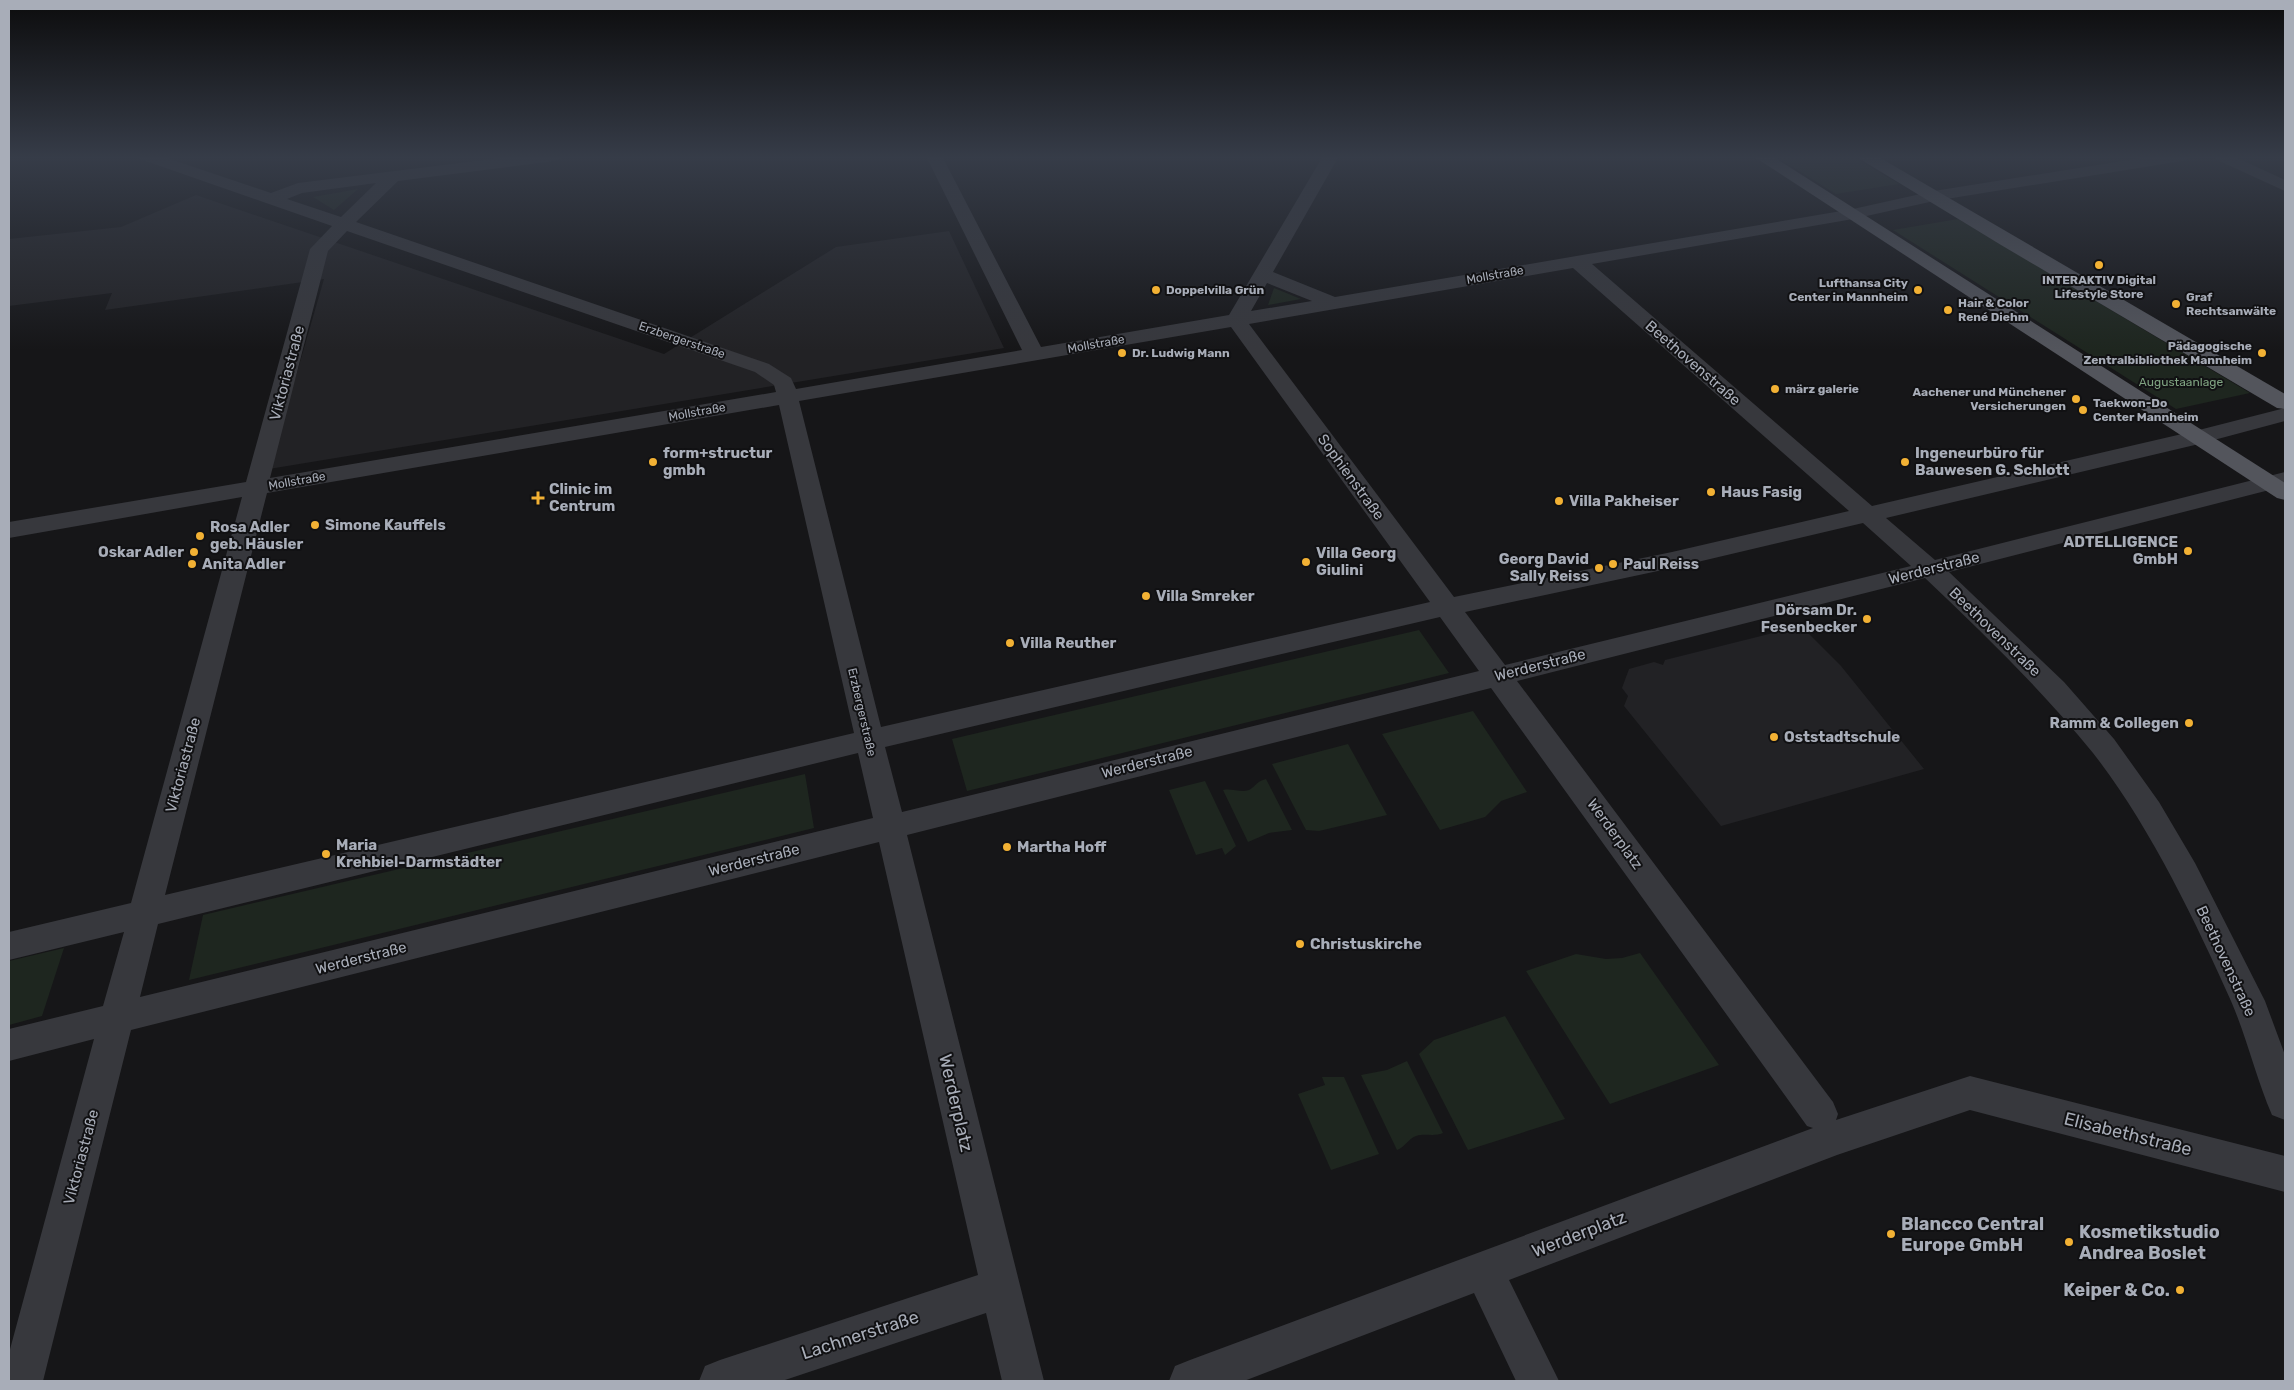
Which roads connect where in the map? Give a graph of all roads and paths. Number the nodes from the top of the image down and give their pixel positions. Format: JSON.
{"nodes":[{"id":1,"x":336,"y":221,"type":"edge"},
{"id":2,"x":348,"y":221,"type":"edge"},
{"id":3,"x":967,"y":221,"type":"edge"},
{"id":4,"x":1294,"y":221,"type":"edge"},
{"id":5,"x":1813,"y":221,"type":"edge"},
{"id":6,"x":1863,"y":221,"type":"edge"},
{"id":7,"x":1974,"y":221,"type":"edge"},
{"id":8,"x":345,"y":224,"type":"junction"},
{"id":9,"x":1577,"y":262,"type":"junction"},
{"id":10,"x":1263,"y":275,"type":"junction"},
{"id":11,"x":1334,"y":303,"type":"junction"},
{"id":12,"x":1236,"y":320,"type":"junction"},
{"id":13,"x":1034,"y":354,"type":"junction"},
{"id":14,"x":787,"y":396,"type":"junction"},
{"id":15,"x":2285,"y":403,"type":"edge"},
{"id":16,"x":2285,"y":414,"type":"edge"},
{"id":17,"x":2199,"y":437,"type":"junction"},
{"id":18,"x":2280,"y":485,"type":"edge"},
{"id":19,"x":256,"y":488,"type":"junction"},
{"id":20,"x":1868,"y":514,"type":"junction"},
{"id":21,"x":9,"y":530,"type":"edge"},
{"id":22,"x":1930,"y":569,"type":"junction"},
{"id":23,"x":1447,"y":607,"type":"junction"},
{"id":24,"x":1498,"y":676,"type":"junction"},
{"id":25,"x":868,"y":740,"type":"junction"},
{"id":26,"x":890,"y":826,"type":"junction"},
{"id":27,"x":144,"y":914,"type":"junction"},
{"id":28,"x":9,"y":946,"type":"edge"},
{"id":29,"x":117,"y":1019,"type":"junction"},
{"id":30,"x":9,"y":1045,"type":"edge"},
{"id":31,"x":1970,"y":1093,"type":"joint"},
{"id":32,"x":2285,"y":1103,"type":"edge"},
{"id":33,"x":1820,"y":1114,"type":"dead end"},
{"id":34,"x":2285,"y":1174,"type":"edge"},
{"id":35,"x":1484,"y":1271,"type":"junction"},
{"id":36,"x":1000,"y":1288,"type":"junction"},
{"id":37,"x":22,"y":1381,"type":"edge"},
{"id":38,"x":720,"y":1381,"type":"edge"},
{"id":39,"x":1023,"y":1381,"type":"edge"},
{"id":40,"x":1190,"y":1381,"type":"edge"},
{"id":41,"x":1538,"y":1381,"type":"edge"}],
"edges":[{"from":1,"to":8,"type":"street","name":"Erzbergerstraße"},
{"from":2,"to":8,"type":"street","name":"Viktoriastraße"},
{"from":3,"to":13,"type":"street"},
{"from":4,"to":10,"type":"street"},
{"from":5,"to":9,"type":"street","name":"Mollstraße"},
{"from":6,"to":17,"type":"main road"},
{"from":7,"to":15,"type":"main road"},
{"from":8,"to":14,"type":"street","name":"Erzbergerstraße"},
{"from":8,"to":19,"type":"street","name":"Viktoriastraße"},
{"from":9,"to":11,"type":"street","name":"Mollstraße"},
{"from":9,"to":20,"type":"street","name":"Beethovenstraße"},
{"from":10,"to":11,"type":"street"},
{"from":10,"to":12,"type":"street"},
{"from":11,"to":12,"type":"street","name":"Mollstraße"},
{"from":12,"to":13,"type":"street","name":"Mollstraße"},
{"from":12,"to":23,"type":"street","name":"Sophienstraße"},
{"from":13,"to":14,"type":"street","name":"Mollstraße"},
{"from":14,"to":19,"type":"street","name":"Mollstraße"},
{"from":14,"to":25,"type":"street","name":"Erzbergerstraße"},
{"from":16,"to":17,"type":"street"},
{"from":17,"to":18,"type":"main road"},
{"from":17,"to":20,"type":"street"},
{"from":18,"to":22,"type":"street","name":"Werderstraße"},
{"from":19,"to":21,"type":"street","name":"Mollstraße"},
{"from":19,"to":27,"type":"street","name":"Viktoriastraße"},
{"from":20,"to":22,"type":"street","name":"Beethovenstraße"},
{"from":20,"to":23,"type":"street"},
{"from":22,"to":24,"type":"street","name":"Werderstraße"},
{"from":22,"to":32,"type":"street","name":"Beethovenstraße"},
{"from":23,"to":24,"type":"street","name":"Sophienstraße"},
{"from":23,"to":25,"type":"street"},
{"from":24,"to":26,"type":"street","name":"Werderstraße"},
{"from":24,"to":33,"type":"street","name":"Werderplatz"},
{"from":25,"to":26,"type":"street","name":"Erzbergerstraße"},
{"from":25,"to":27,"type":"street"},
{"from":26,"to":29,"type":"street","name":"Werderstraße"},
{"from":26,"to":36,"type":"street","name":"Werderplatz"},
{"from":27,"to":28,"type":"street"},
{"from":27,"to":29,"type":"street","name":"Viktoriastraße"},
{"from":29,"to":30,"type":"street","name":"Werderstraße"},
{"from":29,"to":37,"type":"street","name":"Viktoriastraße"},
{"from":31,"to":34,"type":"street","name":"Elisabethstraße"},
{"from":31,"to":35,"type":"street","name":"Werderplatz"},
{"from":35,"to":40,"type":"street","name":"Werderplatz"},
{"from":35,"to":41,"type":"street"},
{"from":36,"to":38,"type":"street","name":"Lachnerstraße"},
{"from":36,"to":39,"type":"street","name":"Werderplatz"}]}
